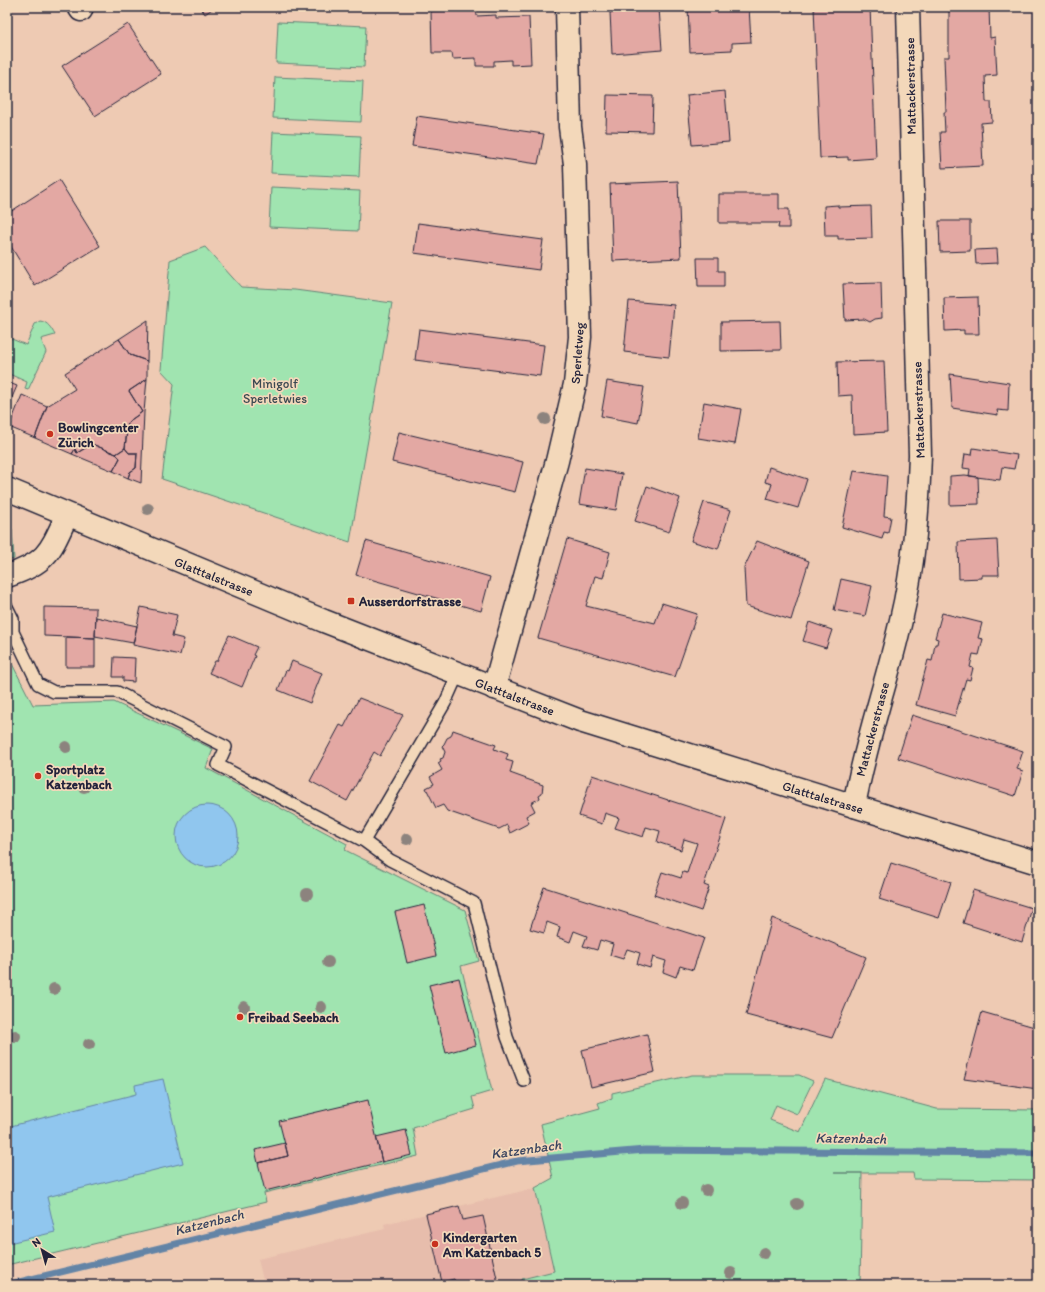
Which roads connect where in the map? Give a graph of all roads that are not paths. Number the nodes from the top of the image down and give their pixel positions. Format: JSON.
{"nodes":[{"id":1,"x":567,"y":7,"type":"edge"},
{"id":2,"x":908,"y":7,"type":"edge"},
{"id":3,"x":7,"y":489,"type":"edge"},
{"id":4,"x":67,"y":515,"type":"junction"},
{"id":5,"x":7,"y":576,"type":"edge"},
{"id":6,"x":7,"y":607,"type":"edge"},
{"id":7,"x":458,"y":674,"type":"junction"},
{"id":8,"x":494,"y":688,"type":"junction"},
{"id":9,"x":854,"y":806,"type":"junction"},
{"id":10,"x":364,"y":841,"type":"junction"},
{"id":11,"x":1038,"y":863,"type":"edge"},
{"id":12,"x":524,"y":1081,"type":"dead end"}],
"edges":[{"from":1,"to":8,"type":"street","name":"Sperletweg"},
{"from":2,"to":9,"type":"street","name":"Mattackerstrasse"},
{"from":3,"to":4,"type":"street","name":"Glatttalstrasse"},
{"from":4,"to":5,"type":"street"},
{"from":4,"to":7,"type":"street","name":"Glatttalstrasse"},
{"from":6,"to":10,"type":"lane"},
{"from":7,"to":8,"type":"street","name":"Glatttalstrasse"},
{"from":7,"to":10,"type":"lane"},
{"from":8,"to":9,"type":"street","name":"Glatttalstrasse"},
{"from":9,"to":11,"type":"street","name":"Glatttalstrasse"},
{"from":10,"to":12,"type":"lane"}]}
